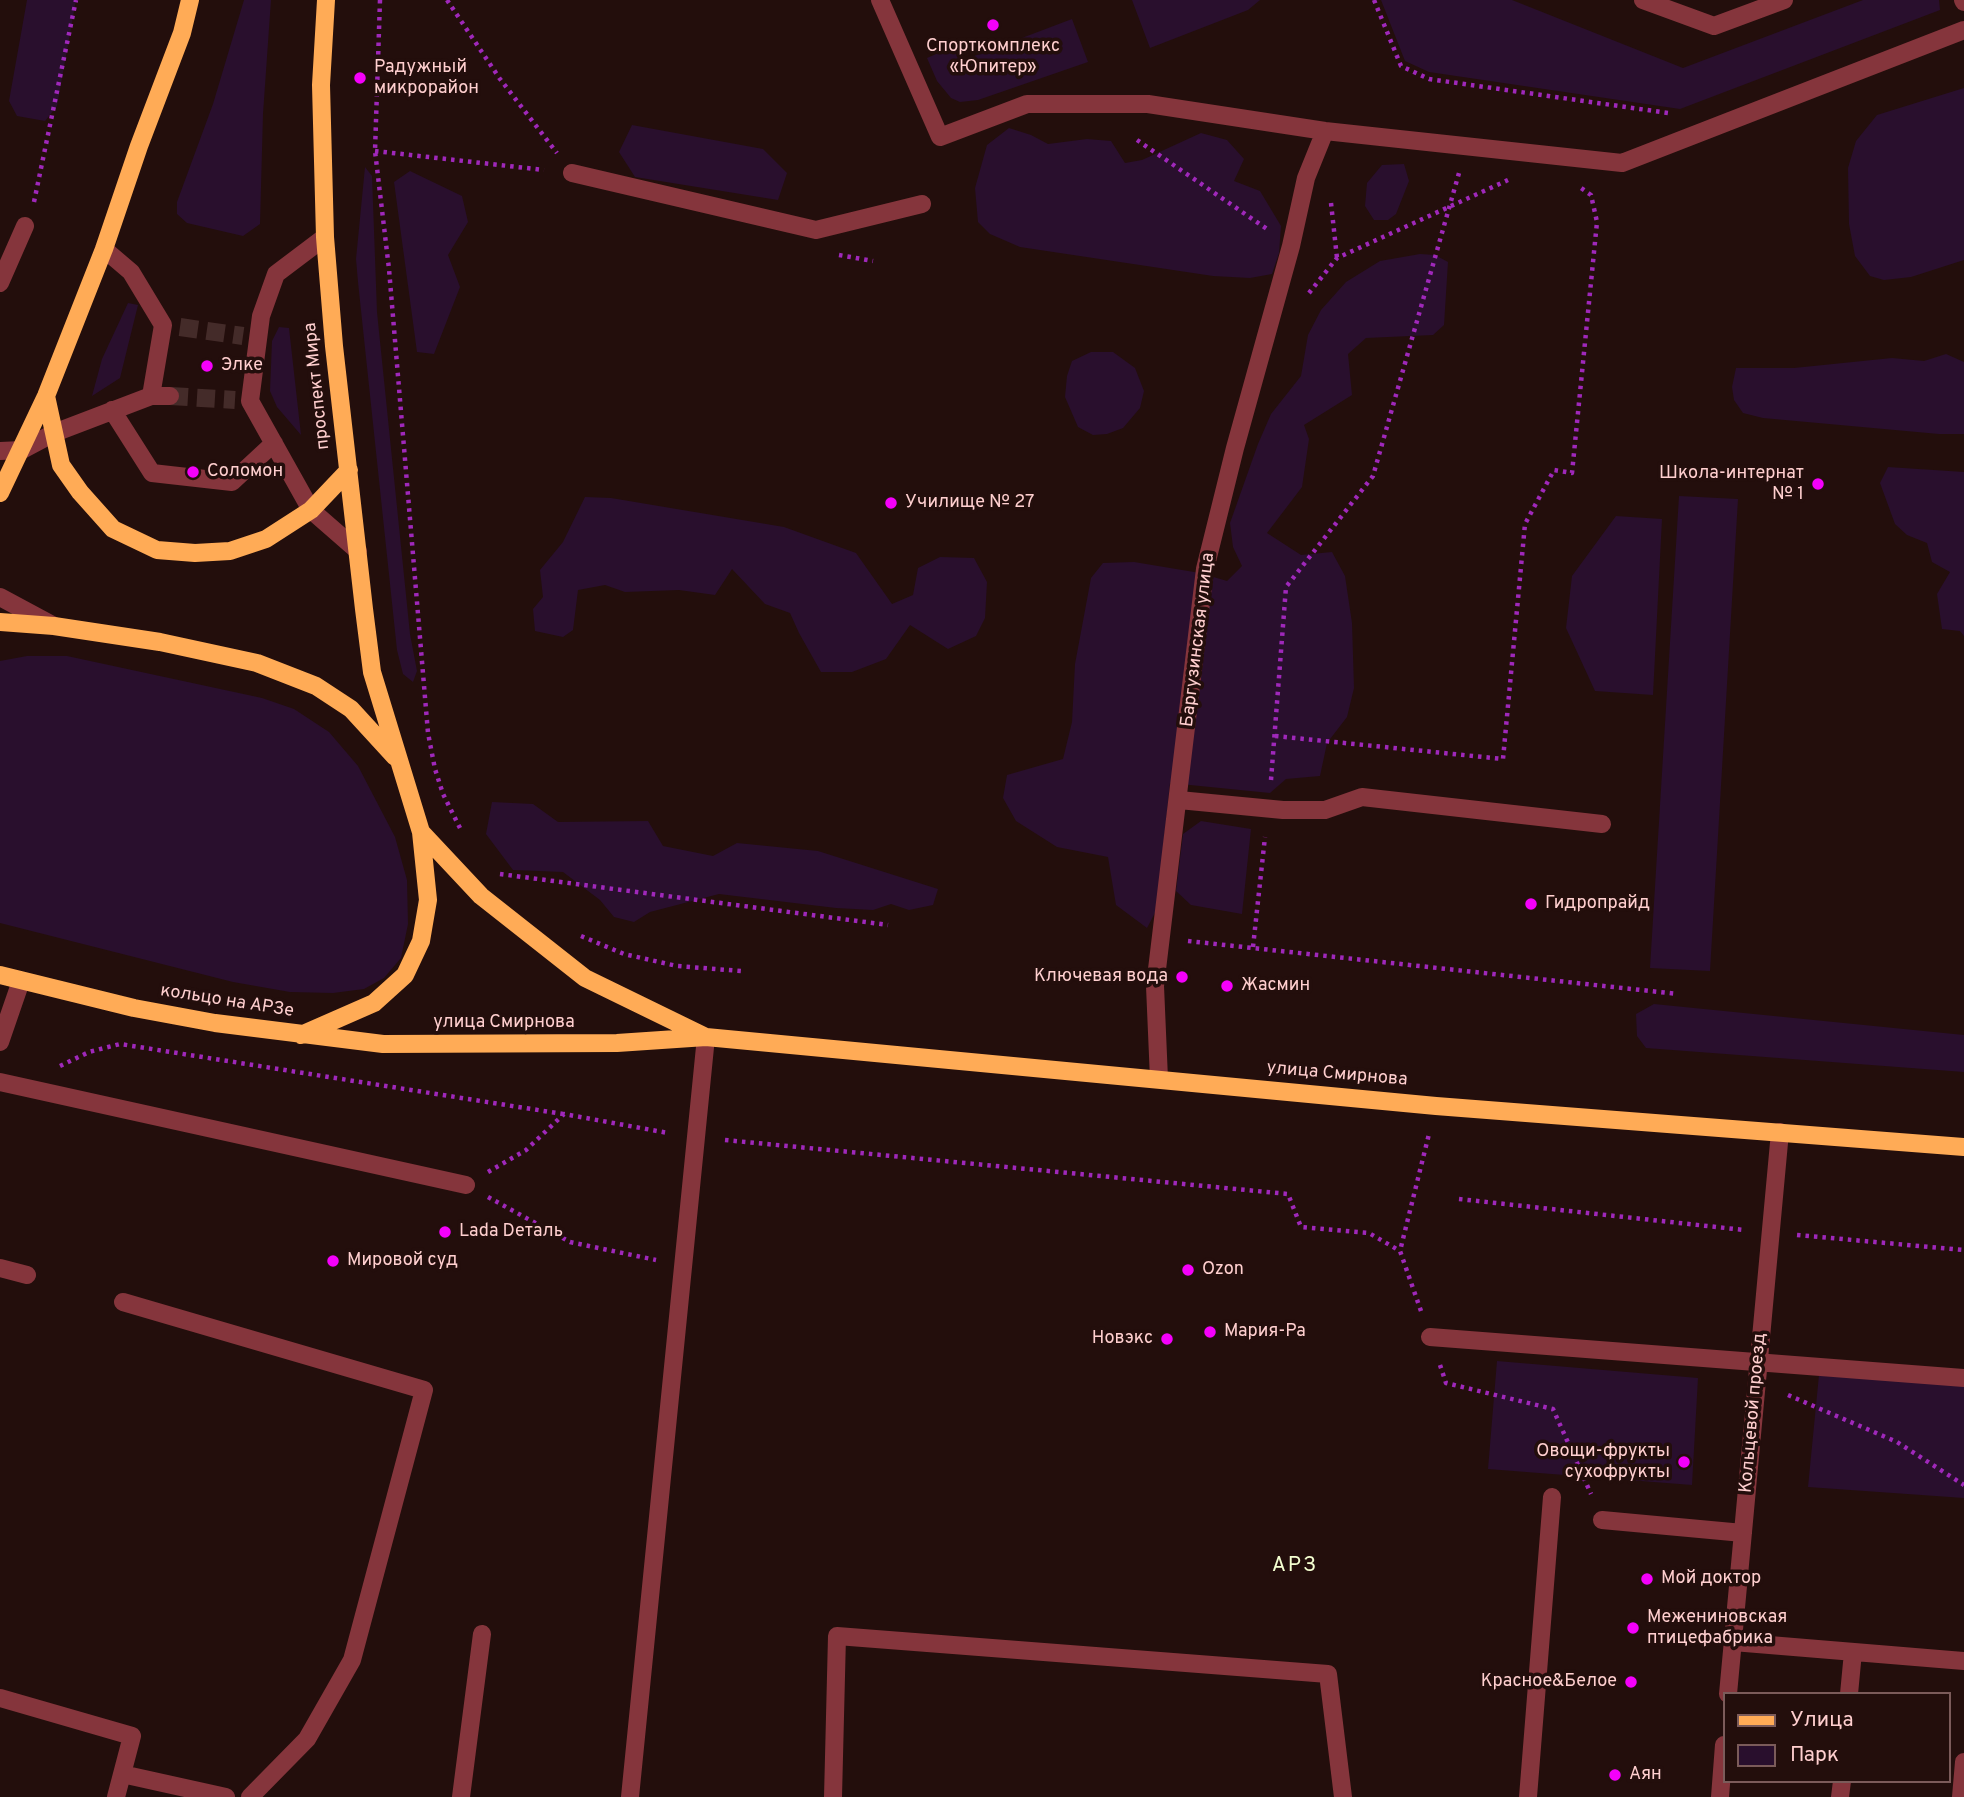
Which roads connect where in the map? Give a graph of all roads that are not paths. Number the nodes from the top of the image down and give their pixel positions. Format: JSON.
{"nodes":[{"id":1,"x":190,"y":0,"type":"edge"},
{"id":2,"x":326,"y":0,"type":"edge"},
{"id":3,"x":880,"y":0,"type":"edge"},
{"id":4,"x":1643,"y":0,"type":"edge"},
{"id":5,"x":1784,"y":0,"type":"edge"},
{"id":6,"x":1964,"y":30,"type":"edge"},
{"id":7,"x":1325,"y":131,"type":"junction"},
{"id":8,"x":572,"y":173,"type":"road end"},
{"id":9,"x":922,"y":204,"type":"dead end"},
{"id":10,"x":25,"y":226,"type":"road end"},
{"id":11,"x":325,"y":237,"type":"junction"},
{"id":12,"x":104,"y":248,"type":"junction"},
{"id":13,"x":0,"y":283,"type":"edge"},
{"id":14,"x":46,"y":396,"type":"junction"},
{"id":15,"x":151,"y":396,"type":"junction"},
{"id":16,"x":170,"y":396,"type":"tunnel mouth"},
{"id":17,"x":112,"y":410,"type":"junction"},
{"id":18,"x":54,"y":433,"type":"junction"},
{"id":19,"x":274,"y":443,"type":"junction"},
{"id":20,"x":22,"y":450,"type":"junction"},
{"id":21,"x":0,"y":451,"type":"edge"},
{"id":22,"x":349,"y":470,"type":"junction"},
{"id":23,"x":0,"y":493,"type":"edge"},
{"id":24,"x":311,"y":510,"type":"junction"},
{"id":25,"x":358,"y":551,"type":"junction"},
{"id":26,"x":0,"y":597,"type":"edge"},
{"id":27,"x":0,"y":622,"type":"edge"},
{"id":28,"x":54,"y":626,"type":"junction"},
{"id":29,"x":400,"y":762,"type":"junction"},
{"id":30,"x":1179,"y":800,"type":"junction"},
{"id":31,"x":1602,"y":824,"type":"dead end"},
{"id":32,"x":421,"y":832,"type":"junction"},
{"id":33,"x":0,"y":975,"type":"edge"},
{"id":34,"x":20,"y":981,"type":"junction"},
{"id":35,"x":301,"y":1035,"type":"junction"},
{"id":36,"x":706,"y":1037,"type":"junction"},
{"id":37,"x":0,"y":1042,"type":"edge"},
{"id":38,"x":1159,"y":1079,"type":"junction"},
{"id":39,"x":0,"y":1082,"type":"edge"},
{"id":40,"x":1780,"y":1132,"type":"junction"},
{"id":41,"x":1964,"y":1147,"type":"edge"},
{"id":42,"x":466,"y":1185,"type":"road end"},
{"id":43,"x":0,"y":1268,"type":"edge"},
{"id":44,"x":27,"y":1275,"type":"dead end"},
{"id":45,"x":122,"y":1303,"type":"dead end"},
{"id":46,"x":1430,"y":1337,"type":"dead end"},
{"id":47,"x":1759,"y":1362,"type":"junction"},
{"id":48,"x":1964,"y":1378,"type":"edge"},
{"id":49,"x":1552,"y":1497,"type":"dead end"},
{"id":50,"x":1602,"y":1520,"type":"dead end"},
{"id":51,"x":1742,"y":1533,"type":"junction"},
{"id":52,"x":482,"y":1634,"type":"dead end"},
{"id":53,"x":1732,"y":1642,"type":"junction"},
{"id":54,"x":1853,"y":1652,"type":"junction"},
{"id":55,"x":1964,"y":1661,"type":"edge"},
{"id":56,"x":1728,"y":1692,"type":"edge"},
{"id":57,"x":1849,"y":1692,"type":"edge"},
{"id":58,"x":0,"y":1698,"type":"edge"},
{"id":59,"x":1964,"y":1762,"type":"edge"},
{"id":60,"x":1722,"y":1771,"type":"edge"},
{"id":61,"x":122,"y":1774,"type":"junction"},
{"id":62,"x":116,"y":1797,"type":"edge"},
{"id":63,"x":226,"y":1797,"type":"edge"},
{"id":64,"x":250,"y":1797,"type":"edge"},
{"id":65,"x":461,"y":1797,"type":"edge"},
{"id":66,"x":629,"y":1797,"type":"edge"},
{"id":67,"x":833,"y":1797,"type":"edge"},
{"id":68,"x":1343,"y":1797,"type":"edge"},
{"id":69,"x":1528,"y":1797,"type":"edge"},
{"id":70,"x":1720,"y":1797,"type":"edge"},
{"id":71,"x":1961,"y":1797,"type":"edge"}],
"edges":[{"from":1,"to":12,"type":"main road"},
{"from":2,"to":11,"type":"main road","name":"проспект Мира"},
{"from":3,"to":7,"type":"street"},
{"from":4,"to":5,"type":"street"},
{"from":6,"to":7,"type":"street"},
{"from":7,"to":30,"type":"street","name":"Баргузинская улица"},
{"from":8,"to":9,"type":"street"},
{"from":10,"to":13,"type":"street"},
{"from":11,"to":19,"type":"street"},
{"from":11,"to":22,"type":"main road","name":"проспект Мира"},
{"from":12,"to":14,"type":"main road"},
{"from":12,"to":15,"type":"street"},
{"from":14,"to":18,"type":"main road"},
{"from":14,"to":20,"type":"main road"},
{"from":15,"to":16,"type":"street"},
{"from":15,"to":17,"type":"street"},
{"from":17,"to":18,"type":"street"},
{"from":17,"to":19,"type":"street"},
{"from":18,"to":20,"type":"street"},
{"from":18,"to":24,"type":"main road"},
{"from":19,"to":24,"type":"street"},
{"from":20,"to":21,"type":"street"},
{"from":20,"to":23,"type":"main road"},
{"from":22,"to":24,"type":"main road"},
{"from":22,"to":25,"type":"main road","name":"проспект Мира"},
{"from":24,"to":25,"type":"street"},
{"from":25,"to":29,"type":"main road","name":"проспект Мира"},
{"from":26,"to":28,"type":"street"},
{"from":27,"to":28,"type":"main road","name":"кольцо на АРЗе"},
{"from":28,"to":29,"type":"main road","name":"кольцо на АРЗе"},
{"from":29,"to":32,"type":"main road","name":"кольцо на АРЗе"},
{"from":30,"to":31,"type":"street"},
{"from":30,"to":38,"type":"street","name":"Баргузинская улица"},
{"from":32,"to":35,"type":"main road","name":"кольцо на АРЗе"},
{"from":32,"to":36,"type":"main road","name":"улица Смирнова"},
{"from":33,"to":34,"type":"main road","name":"кольцо на АРЗе"},
{"from":34,"to":35,"type":"main road","name":"кольцо на АРЗе"},
{"from":34,"to":37,"type":"street"},
{"from":35,"to":36,"type":"main road","name":"улица Смирнова"},
{"from":36,"to":38,"type":"main road","name":"улица Смирнова"},
{"from":36,"to":66,"type":"street"},
{"from":38,"to":40,"type":"main road","name":"улица Смирнова"},
{"from":39,"to":42,"type":"street"},
{"from":40,"to":41,"type":"main road","name":"улица Смирнова"},
{"from":40,"to":47,"type":"street","name":"Кольцевой проезд"},
{"from":43,"to":44,"type":"street"},
{"from":45,"to":64,"type":"street"},
{"from":46,"to":47,"type":"street"},
{"from":47,"to":48,"type":"street"},
{"from":47,"to":51,"type":"street","name":"Кольцевой проезд"},
{"from":49,"to":69,"type":"street"},
{"from":50,"to":51,"type":"street"},
{"from":51,"to":53,"type":"street","name":"Кольцевой проезд"},
{"from":52,"to":65,"type":"street"},
{"from":53,"to":54,"type":"street"},
{"from":53,"to":56,"type":"street","name":"Кольцевой проезд"},
{"from":54,"to":55,"type":"street"},
{"from":54,"to":57,"type":"street"},
{"from":58,"to":61,"type":"street"},
{"from":59,"to":71,"type":"street"},
{"from":60,"to":70,"type":"street"},
{"from":61,"to":62,"type":"street"},
{"from":61,"to":63,"type":"street"},
{"from":67,"to":68,"type":"street"}]}
